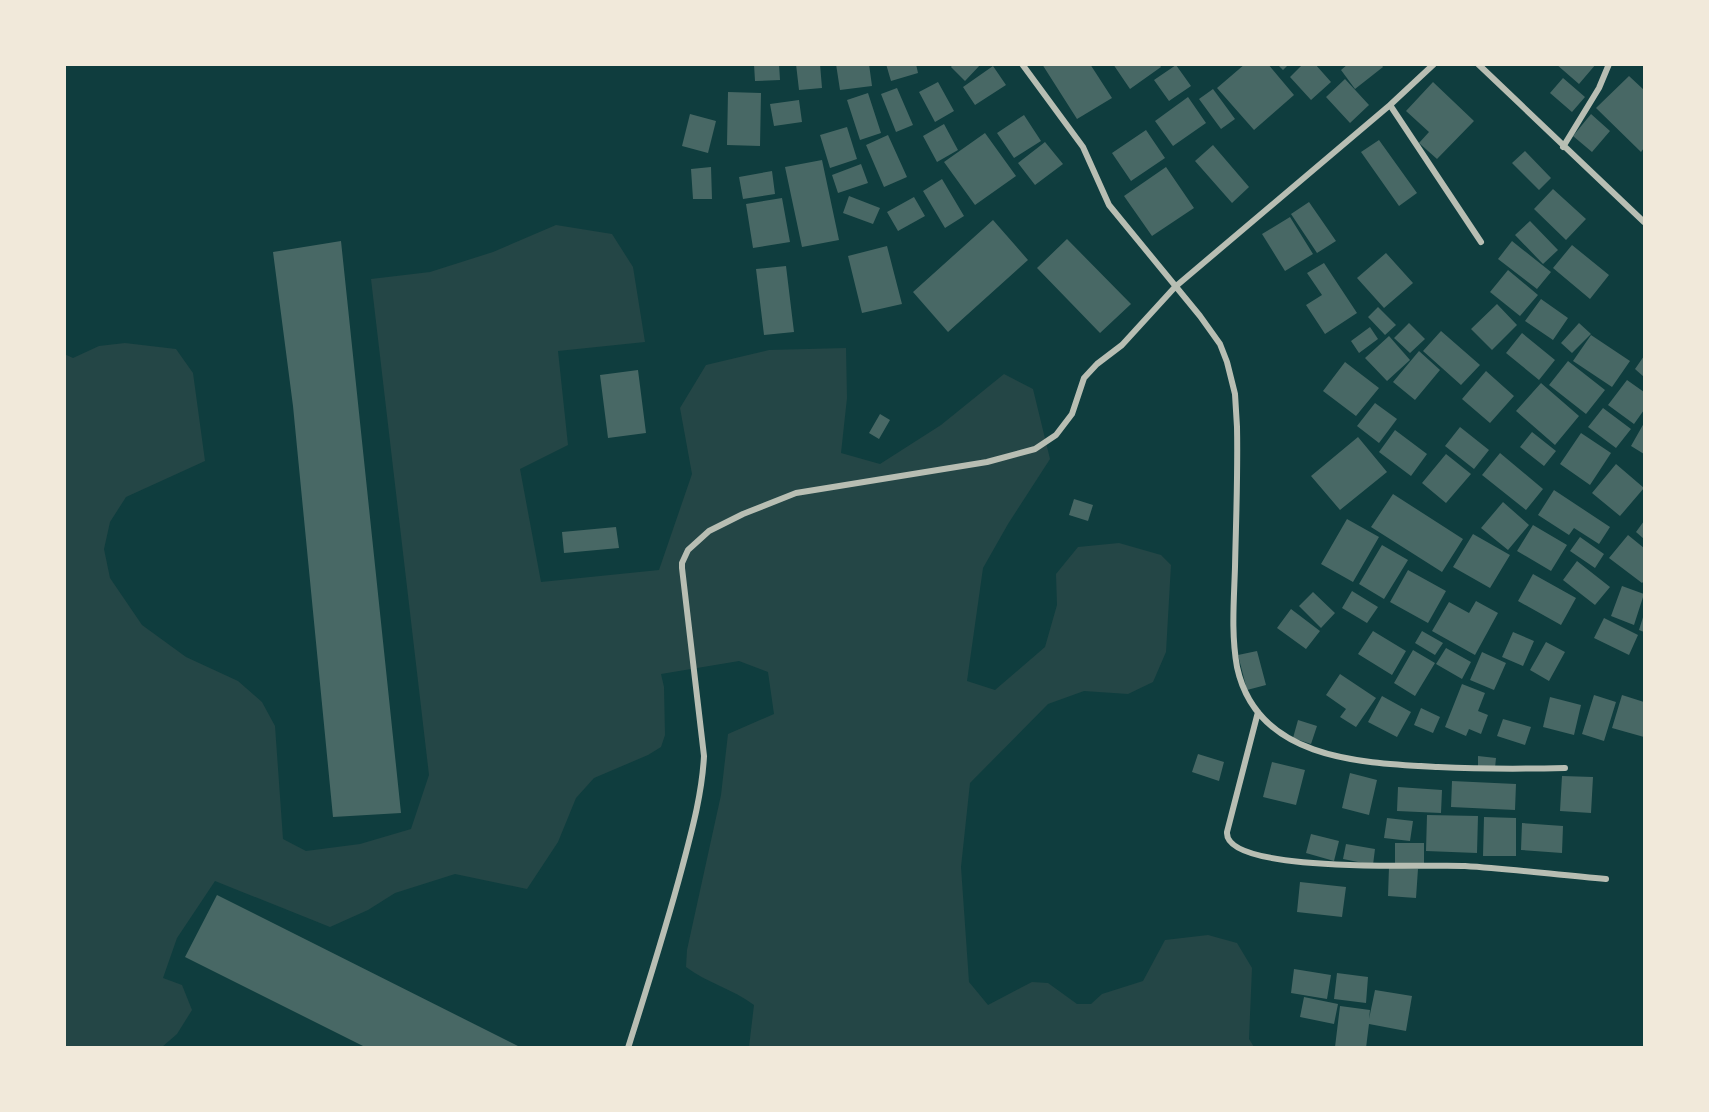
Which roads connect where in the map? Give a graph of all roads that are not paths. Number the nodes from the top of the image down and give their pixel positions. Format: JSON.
{"nodes":[{"id":1,"x":1022,"y":64,"type":"edge"},
{"id":2,"x":1434,"y":64,"type":"edge"},
{"id":3,"x":1478,"y":64,"type":"edge"},
{"id":4,"x":1609,"y":64,"type":"edge"},
{"id":5,"x":1390,"y":105,"type":"junction"},
{"id":6,"x":1563,"y":147,"type":"junction"},
{"id":7,"x":1644,"y":222,"type":"edge"},
{"id":8,"x":1481,"y":242,"type":"dead end"},
{"id":9,"x":1175,"y":287,"type":"junction"},
{"id":10,"x":1258,"y":712,"type":"junction"},
{"id":11,"x":1565,"y":768,"type":"dead end"},
{"id":12,"x":1606,"y":879,"type":"dead end"},
{"id":13,"x":628,"y":1047,"type":"edge"}],
"edges":[{"from":1,"to":9,"type":"street"},
{"from":2,"to":5,"type":"street"},
{"from":3,"to":6,"type":"street"},
{"from":4,"to":6,"type":"street"},
{"from":5,"to":8,"type":"street"},
{"from":5,"to":9,"type":"street"},
{"from":6,"to":7,"type":"street"},
{"from":9,"to":10,"type":"street"},
{"from":9,"to":13,"type":"street"},
{"from":10,"to":11,"type":"street"},
{"from":10,"to":12,"type":"street"}]}
